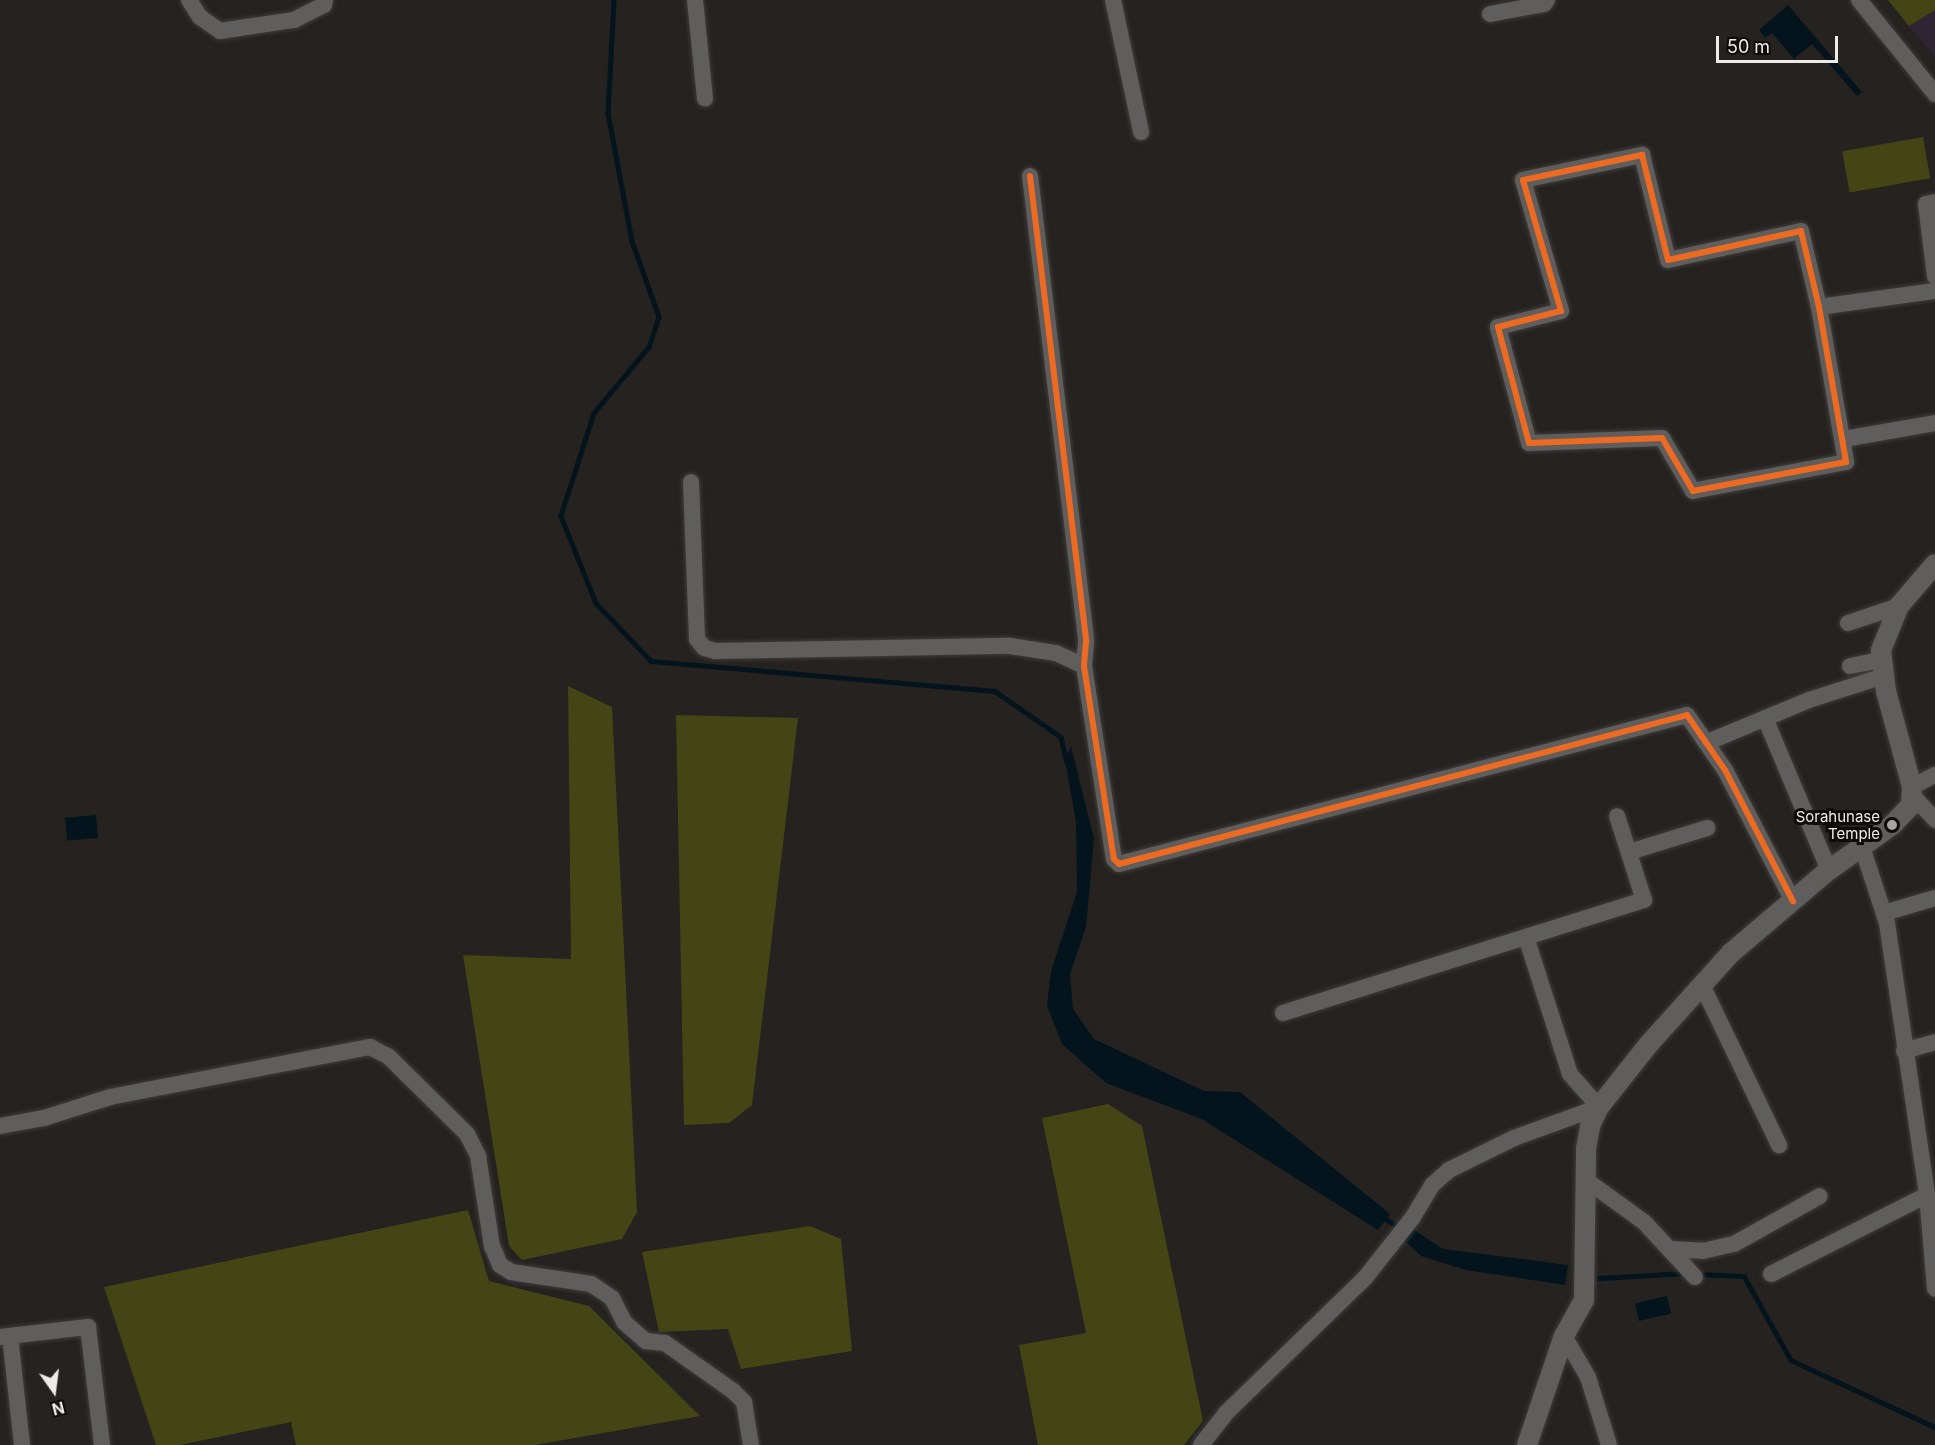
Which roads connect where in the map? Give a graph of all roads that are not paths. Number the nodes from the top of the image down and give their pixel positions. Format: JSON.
{"nodes":[{"id":1,"x":189,"y":0,"type":"edge"},
{"id":2,"x":325,"y":0,"type":"edge"},
{"id":3,"x":695,"y":0,"type":"edge"},
{"id":4,"x":1113,"y":0,"type":"edge"},
{"id":5,"x":1547,"y":0,"type":"edge"},
{"id":6,"x":1859,"y":0,"type":"edge"},
{"id":7,"x":1490,"y":14,"type":"dead end"},
{"id":8,"x":1935,"y":94,"type":"edge"},
{"id":9,"x":705,"y":98,"type":"dead end"},
{"id":10,"x":1141,"y":132,"type":"dead end"},
{"id":11,"x":1030,"y":176,"type":"dead end"},
{"id":12,"x":1935,"y":202,"type":"edge"},
{"id":13,"x":1935,"y":276,"type":"edge"},
{"id":14,"x":1935,"y":291,"type":"edge"},
{"id":15,"x":1819,"y":307,"type":"junction"},
{"id":16,"x":1935,"y":423,"type":"edge"},
{"id":17,"x":1844,"y":439,"type":"junction"},
{"id":18,"x":691,"y":482,"type":"dead end"},
{"id":19,"x":1935,"y":564,"type":"edge"},
{"id":20,"x":1899,"y":606,"type":"junction"},
{"id":21,"x":1848,"y":623,"type":"dead end"},
{"id":22,"x":1084,"y":666,"type":"junction"},
{"id":23,"x":1850,"y":666,"type":"dead end"},
{"id":24,"x":1883,"y":668,"type":"junction"},
{"id":25,"x":1765,"y":718,"type":"junction"},
{"id":26,"x":1708,"y":741,"type":"junction"},
{"id":27,"x":1935,"y":775,"type":"edge"},
{"id":28,"x":1913,"y":791,"type":"junction"},
{"id":29,"x":1617,"y":816,"type":"dead end"},
{"id":30,"x":1935,"y":820,"type":"edge"},
{"id":31,"x":1707,"y":828,"type":"dead end"},
{"id":32,"x":1863,"y":847,"type":"junction"},
{"id":33,"x":1629,"y":852,"type":"junction"},
{"id":34,"x":1829,"y":870,"type":"junction"},
{"id":35,"x":1935,"y":898,"type":"edge"},
{"id":36,"x":1793,"y":901,"type":"junction"},
{"id":37,"x":1884,"y":913,"type":"junction"},
{"id":38,"x":1526,"y":937,"type":"junction"},
{"id":39,"x":1702,"y":985,"type":"junction"},
{"id":40,"x":1283,"y":1013,"type":"dead end"},
{"id":41,"x":1935,"y":1042,"type":"edge"},
{"id":42,"x":1904,"y":1051,"type":"junction"},
{"id":43,"x":1599,"y":1107,"type":"junction"},
{"id":44,"x":0,"y":1126,"type":"edge"},
{"id":45,"x":1779,"y":1145,"type":"dead end"},
{"id":46,"x":1586,"y":1180,"type":"junction"},
{"id":47,"x":1927,"y":1195,"type":"junction"},
{"id":48,"x":1820,"y":1196,"type":"dead end"},
{"id":49,"x":1669,"y":1249,"type":"junction"},
{"id":50,"x":1690,"y":1272,"type":"dead end"},
{"id":51,"x":1771,"y":1274,"type":"dead end"},
{"id":52,"x":1935,"y":1289,"type":"edge"},
{"id":53,"x":1564,"y":1336,"type":"junction"},
{"id":54,"x":5,"y":1337,"type":"edge"},
{"id":55,"x":22,"y":1445,"type":"edge"},
{"id":56,"x":102,"y":1445,"type":"edge"},
{"id":57,"x":751,"y":1445,"type":"edge"},
{"id":58,"x":1201,"y":1445,"type":"edge"},
{"id":59,"x":1527,"y":1445,"type":"edge"},
{"id":60,"x":1609,"y":1445,"type":"edge"}],
"edges":[{"from":1,"to":2,"type":"street"},
{"from":3,"to":9,"type":"street"},
{"from":4,"to":10,"type":"street"},
{"from":5,"to":7,"type":"street"},
{"from":6,"to":8,"type":"street"},
{"from":11,"to":22,"type":"street"},
{"from":12,"to":13,"type":"street"},
{"from":14,"to":15,"type":"street"},
{"from":15,"to":17,"type":"street"},
{"from":15,"to":17,"type":"street"},
{"from":16,"to":17,"type":"street"},
{"from":18,"to":22,"type":"street"},
{"from":19,"to":20,"type":"street"},
{"from":20,"to":21,"type":"street"},
{"from":20,"to":24,"type":"street"},
{"from":22,"to":26,"type":"street"},
{"from":23,"to":24,"type":"street"},
{"from":24,"to":25,"type":"street"},
{"from":24,"to":28,"type":"street"},
{"from":25,"to":26,"type":"street"},
{"from":25,"to":34,"type":"street"},
{"from":26,"to":36,"type":"street"},
{"from":27,"to":28,"type":"street"},
{"from":28,"to":30,"type":"street"},
{"from":28,"to":32,"type":"street"},
{"from":29,"to":33,"type":"street"},
{"from":31,"to":33,"type":"street"},
{"from":32,"to":34,"type":"street"},
{"from":32,"to":37,"type":"street"},
{"from":33,"to":38,"type":"street"},
{"from":34,"to":36,"type":"street"},
{"from":35,"to":37,"type":"street"},
{"from":36,"to":39,"type":"street"},
{"from":37,"to":42,"type":"street"},
{"from":38,"to":40,"type":"street"},
{"from":38,"to":43,"type":"street"},
{"from":39,"to":43,"type":"street"},
{"from":39,"to":45,"type":"street"},
{"from":41,"to":42,"type":"street"},
{"from":42,"to":47,"type":"street"},
{"from":43,"to":46,"type":"street"},
{"from":43,"to":58,"type":"street"},
{"from":44,"to":57,"type":"street"},
{"from":46,"to":49,"type":"street"},
{"from":46,"to":53,"type":"street"},
{"from":47,"to":51,"type":"street"},
{"from":47,"to":52,"type":"street"},
{"from":48,"to":49,"type":"street"},
{"from":49,"to":50,"type":"street"},
{"from":53,"to":59,"type":"street"},
{"from":53,"to":60,"type":"street"},
{"from":54,"to":55,"type":"street"},
{"from":54,"to":56,"type":"street"}]}
